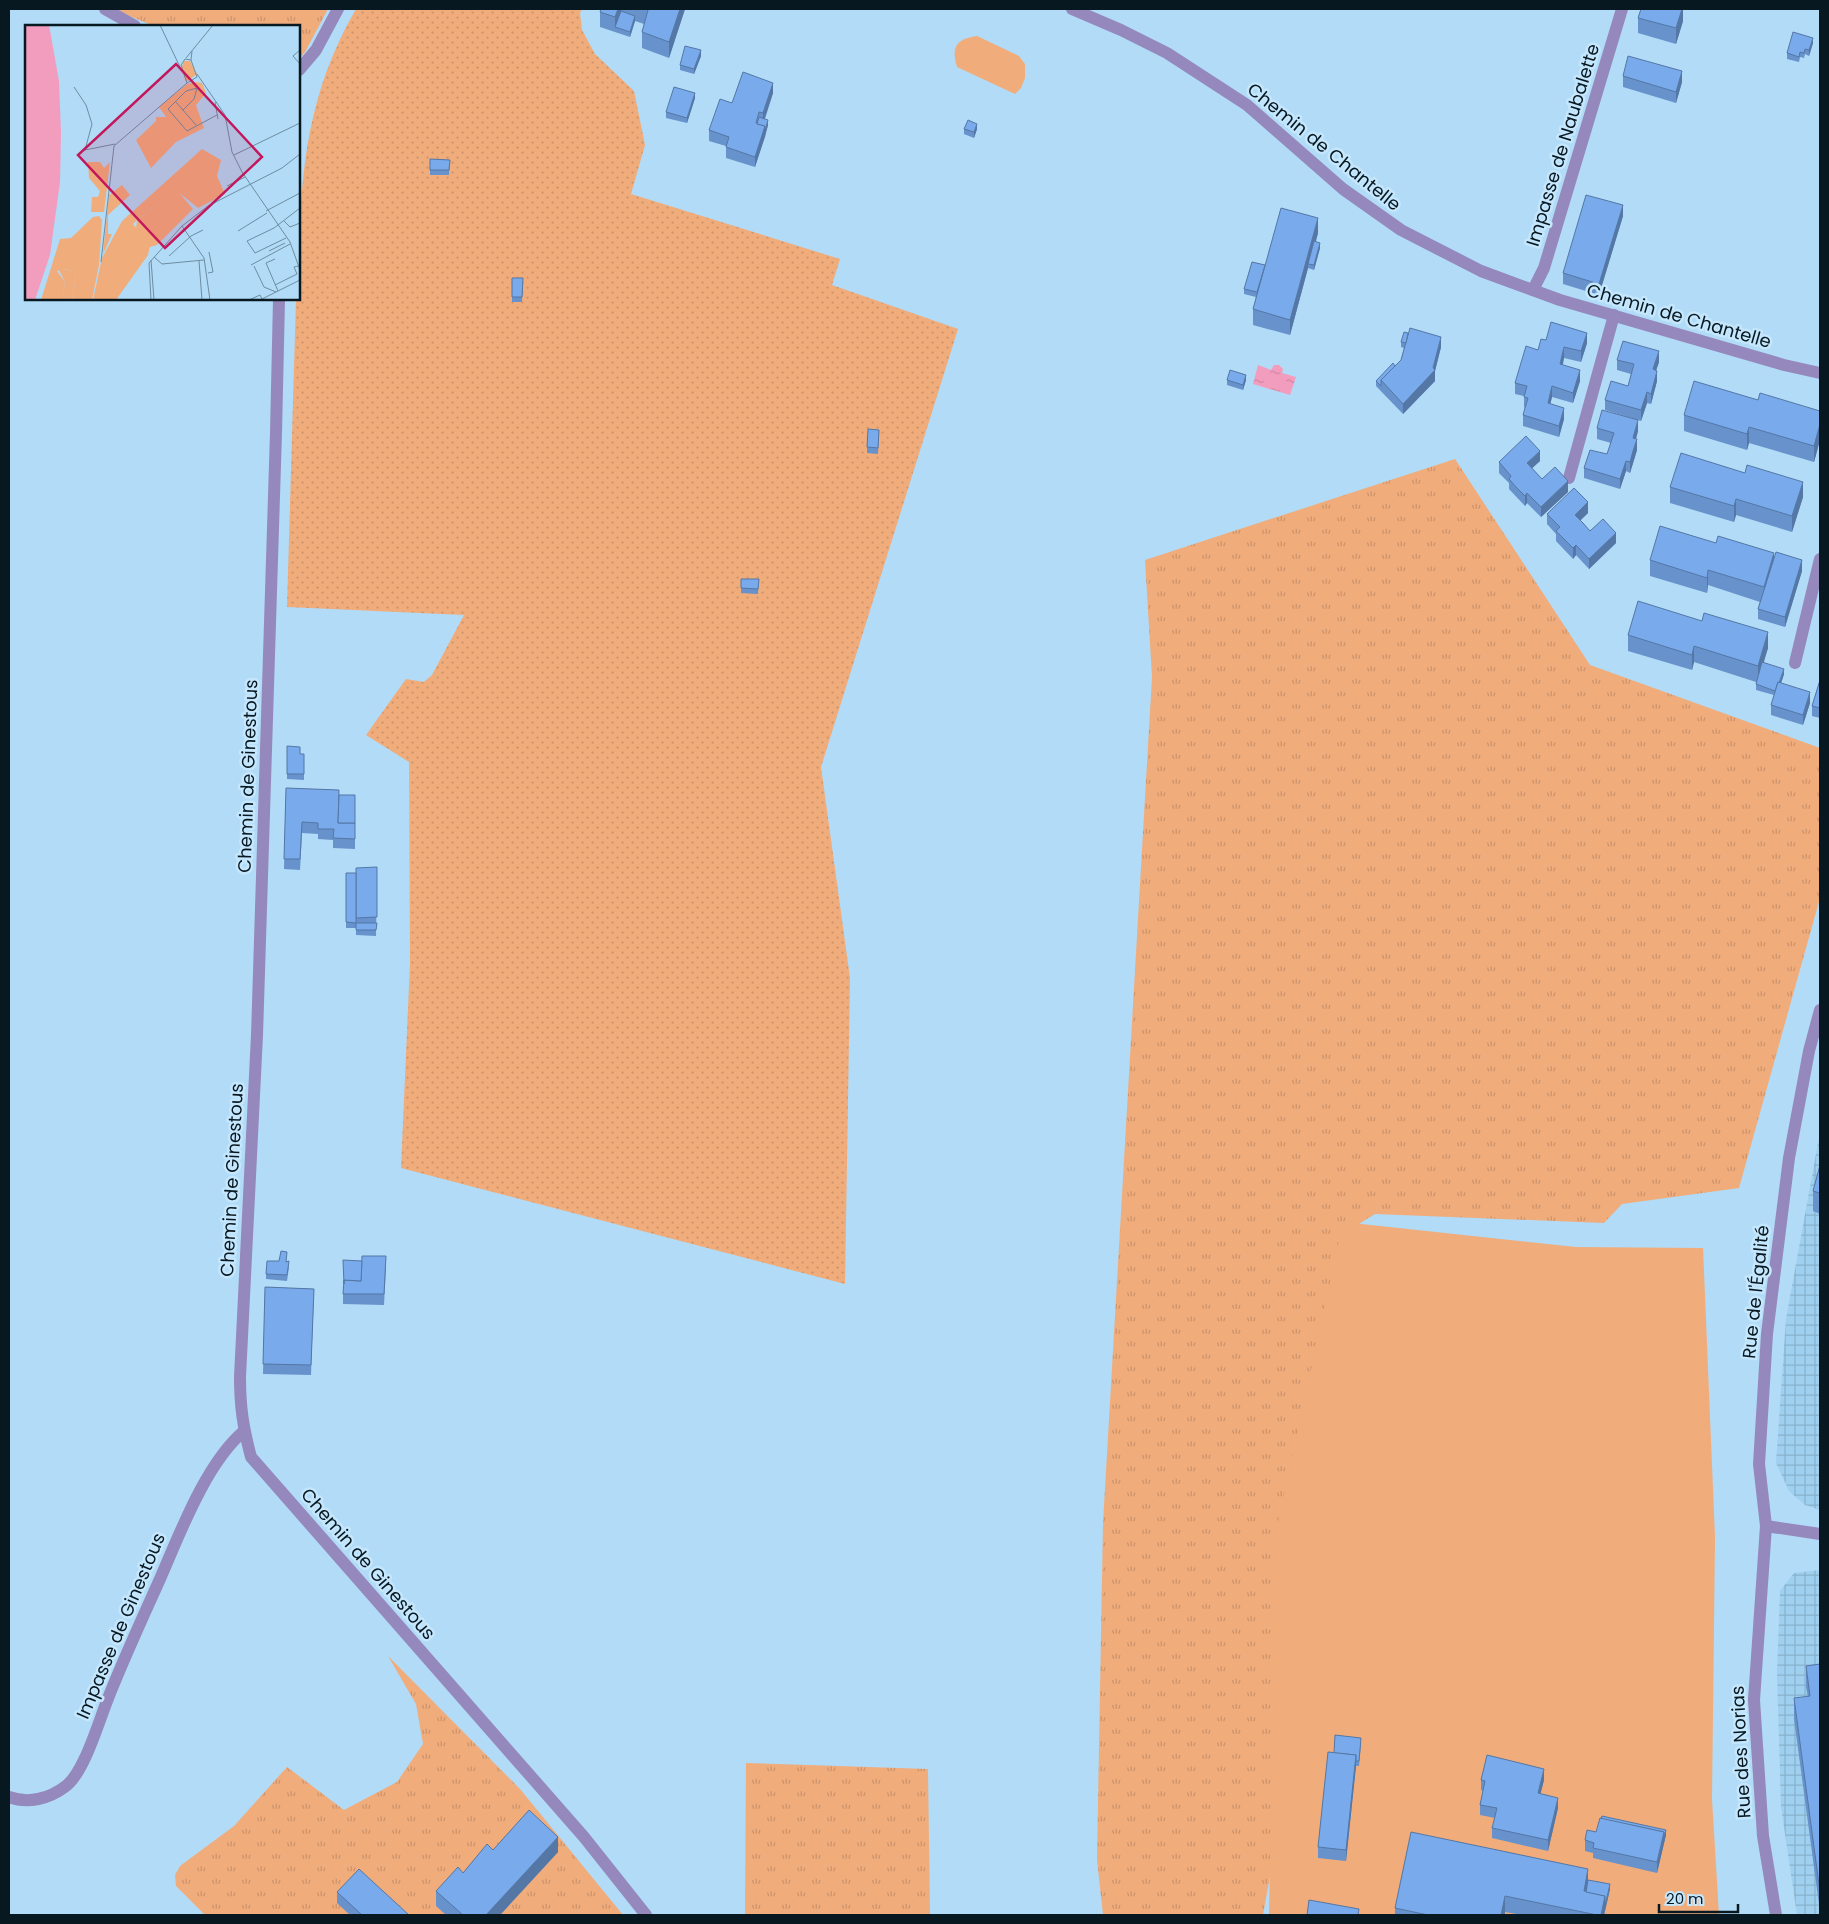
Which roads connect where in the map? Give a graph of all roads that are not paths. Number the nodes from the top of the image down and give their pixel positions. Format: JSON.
{"nodes":[{"id":1,"x":105,"y":9,"type":"edge"},
{"id":2,"x":338,"y":9,"type":"edge"},
{"id":3,"x":1072,"y":9,"type":"edge"},
{"id":4,"x":1622,"y":9,"type":"edge"},
{"id":5,"x":133,"y":25,"type":"edge"},
{"id":6,"x":300,"y":73,"type":"edge"},
{"id":7,"x":1533,"y":290,"type":"junction"},
{"id":8,"x":278,"y":300,"type":"edge"},
{"id":9,"x":1614,"y":315,"type":"junction"},
{"id":10,"x":1820,"y":373,"type":"edge"},
{"id":11,"x":1569,"y":478,"type":"dead end"},
{"id":12,"x":1820,"y":559,"type":"edge"},
{"id":13,"x":1795,"y":662,"type":"dead end"},
{"id":14,"x":1820,"y":1010,"type":"edge"},
{"id":15,"x":244,"y":1431,"type":"junction"},
{"id":16,"x":1766,"y":1526,"type":"junction"},
{"id":17,"x":1820,"y":1534,"type":"edge"},
{"id":18,"x":9,"y":1797,"type":"edge"},
{"id":19,"x":646,"y":1915,"type":"edge"},
{"id":20,"x":1776,"y":1915,"type":"edge"}],
"edges":[{"from":1,"to":5,"type":"street"},
{"from":2,"to":6,"type":"street"},
{"from":3,"to":7,"type":"street","name":"Chemin de Chantelle"},
{"from":4,"to":7,"type":"street","name":"Impasse de Naubalette"},
{"from":7,"to":9,"type":"street","name":"Chemin de Chantelle"},
{"from":8,"to":15,"type":"street","name":"Chemin de Ginestous"},
{"from":9,"to":10,"type":"street","name":"Chemin de Chantelle"},
{"from":9,"to":11,"type":"street"},
{"from":12,"to":13,"type":"street"},
{"from":14,"to":16,"type":"street","name":"Rue de l'Égalité"},
{"from":15,"to":18,"type":"street","name":"Impasse de Ginestous"},
{"from":15,"to":19,"type":"street","name":"Chemin de Ginestous"},
{"from":16,"to":17,"type":"street"},
{"from":16,"to":20,"type":"street","name":"Rue des Norias"}]}
